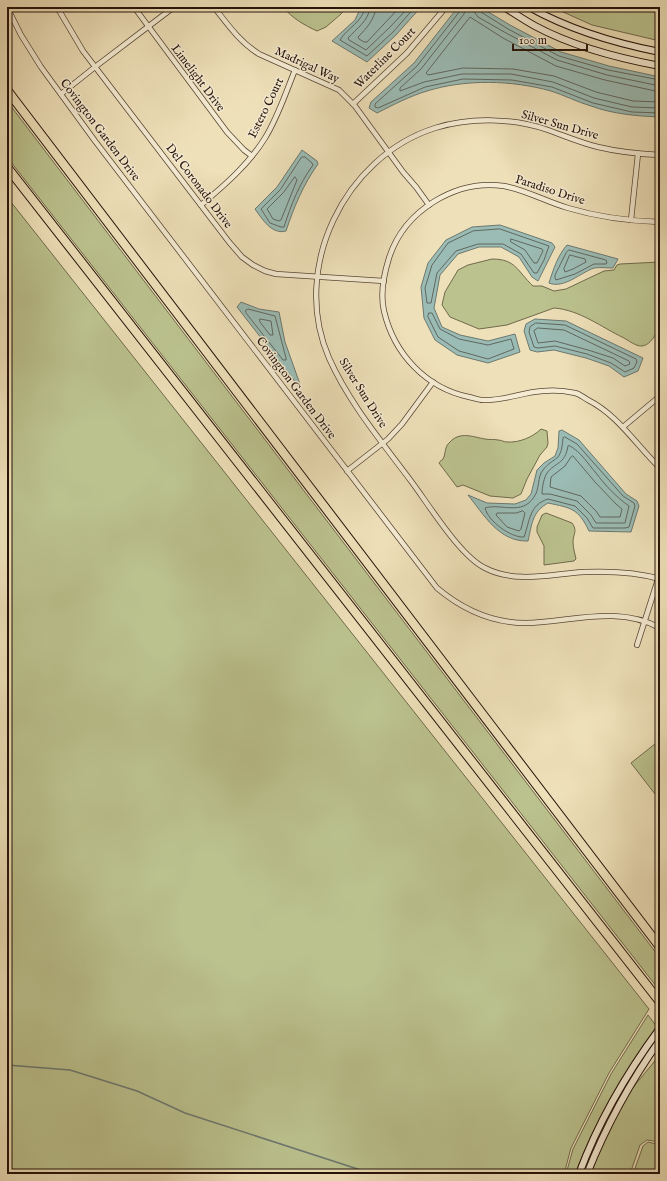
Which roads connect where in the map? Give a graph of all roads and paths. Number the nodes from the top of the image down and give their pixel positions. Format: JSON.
{"nodes":[{"id":1,"x":8,"y":7,"type":"edge"},
{"id":2,"x":57,"y":7,"type":"edge"},
{"id":3,"x":134,"y":7,"type":"edge"},
{"id":4,"x":174,"y":7,"type":"edge"},
{"id":5,"x":214,"y":7,"type":"edge"},
{"id":6,"x":446,"y":7,"type":"edge"},
{"id":7,"x":504,"y":7,"type":"edge"},
{"id":8,"x":529,"y":7,"type":"edge"},
{"id":9,"x":148,"y":27,"type":"junction"},
{"id":10,"x":660,"y":52,"type":"edge"},
{"id":11,"x":660,"y":66,"type":"edge"},
{"id":12,"x":95,"y":67,"type":"junction"},
{"id":13,"x":296,"y":70,"type":"junction"},
{"id":14,"x":7,"y":90,"type":"edge"},
{"id":15,"x":61,"y":94,"type":"junction"},
{"id":16,"x":353,"y":104,"type":"junction"},
{"id":17,"x":388,"y":153,"type":"junction"},
{"id":18,"x":638,"y":154,"type":"junction"},
{"id":19,"x":660,"y":155,"type":"edge"},
{"id":20,"x":252,"y":156,"type":"junction"},
{"id":21,"x":7,"y":167,"type":"edge"},
{"id":22,"x":201,"y":205,"type":"junction"},
{"id":23,"x":429,"y":205,"type":"junction"},
{"id":24,"x":631,"y":220,"type":"junction"},
{"id":25,"x":660,"y":222,"type":"edge"},
{"id":26,"x":318,"y":276,"type":"junction"},
{"id":27,"x":384,"y":281,"type":"junction"},
{"id":28,"x":432,"y":382,"type":"junction"},
{"id":29,"x":660,"y":396,"type":"edge"},
{"id":30,"x":623,"y":427,"type":"junction"},
{"id":31,"x":383,"y":443,"type":"junction"},
{"id":32,"x":660,"y":468,"type":"edge"},
{"id":33,"x":347,"y":471,"type":"junction"},
{"id":34,"x":660,"y":573,"type":"edge"},
{"id":35,"x":659,"y":579,"type":"edge"},
{"id":36,"x":645,"y":621,"type":"junction"},
{"id":37,"x":660,"y":628,"type":"edge"},
{"id":38,"x":637,"y":645,"type":"dead end"},
{"id":39,"x":660,"y":947,"type":"edge"},
{"id":40,"x":660,"y":1002,"type":"edge"},
{"id":41,"x":660,"y":1028,"type":"edge"},
{"id":42,"x":660,"y":1040,"type":"edge"},
{"id":43,"x":579,"y":1174,"type":"edge"},
{"id":44,"x":587,"y":1174,"type":"edge"}],
"edges":[{"from":1,"to":15,"type":"street","name":"Covington Garden Drive"},
{"from":2,"to":12,"type":"street","name":"Del Coronado Drive"},
{"from":3,"to":9,"type":"street","name":"Limelight Drive"},
{"from":4,"to":9,"type":"street"},
{"from":5,"to":13,"type":"street","name":"Madrigal Way"},
{"from":6,"to":16,"type":"street","name":"Waterline Court"},
{"from":7,"to":11,"type":"main road"},
{"from":8,"to":10,"type":"main road"},
{"from":9,"to":12,"type":"street"},
{"from":9,"to":20,"type":"street","name":"Limelight Drive"},
{"from":12,"to":15,"type":"street"},
{"from":12,"to":22,"type":"street","name":"Del Coronado Drive"},
{"from":13,"to":16,"type":"street","name":"Madrigal Way"},
{"from":13,"to":20,"type":"street","name":"Estero Court"},
{"from":14,"to":39,"type":"highway"},
{"from":15,"to":33,"type":"street","name":"Covington Garden Drive"},
{"from":16,"to":17,"type":"street","name":"Madrigal Way"},
{"from":17,"to":18,"type":"street","name":"Silver Sun Drive"},
{"from":17,"to":23,"type":"street","name":"Madrigal Way"},
{"from":17,"to":26,"type":"street","name":"Silver Sun Drive"},
{"from":18,"to":19,"type":"street","name":"Silver Sun Drive"},
{"from":18,"to":24,"type":"street"},
{"from":20,"to":22,"type":"street","name":"Estero Court"},
{"from":21,"to":40,"type":"highway"},
{"from":22,"to":26,"type":"street","name":"Del Coronado Drive"},
{"from":23,"to":24,"type":"street","name":"Paradiso Drive"},
{"from":23,"to":27,"type":"street","name":"Paradiso Drive"},
{"from":24,"to":25,"type":"street","name":"Paradiso Drive"},
{"from":26,"to":27,"type":"street","name":"Del Coronado Drive"},
{"from":26,"to":31,"type":"street","name":"Silver Sun Drive"},
{"from":27,"to":28,"type":"street","name":"Paradiso Drive"},
{"from":28,"to":30,"type":"street","name":"Paradiso Drive"},
{"from":28,"to":31,"type":"street"},
{"from":29,"to":30,"type":"street"},
{"from":30,"to":32,"type":"street","name":"Paradiso Drive"},
{"from":31,"to":33,"type":"street"},
{"from":31,"to":35,"type":"street","name":"Silver Sun Drive"},
{"from":33,"to":36,"type":"street","name":"Covington Garden Drive"},
{"from":34,"to":35,"type":"street"},
{"from":35,"to":36,"type":"street"},
{"from":36,"to":37,"type":"street","name":"Covington Garden Drive"},
{"from":36,"to":38,"type":"street"},
{"from":41,"to":43,"type":"main road"},
{"from":42,"to":44,"type":"main road"}]}
